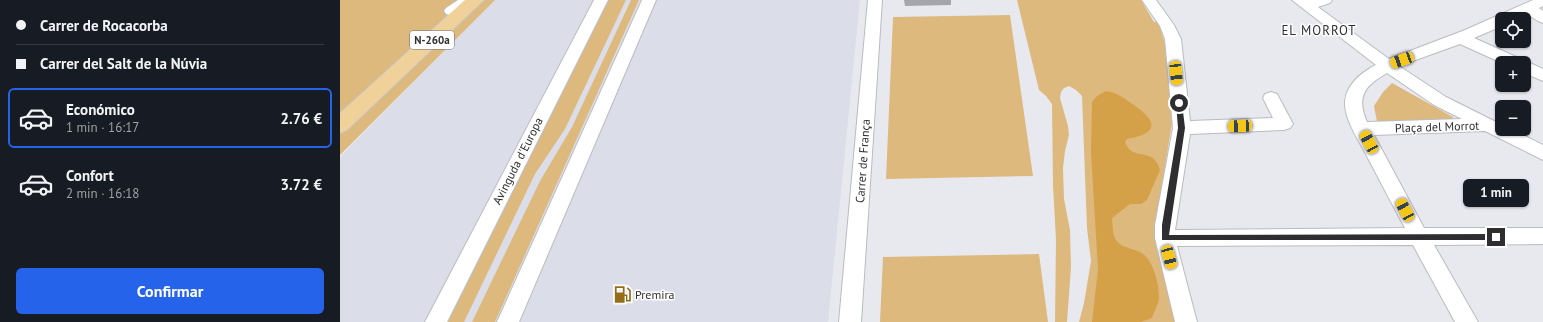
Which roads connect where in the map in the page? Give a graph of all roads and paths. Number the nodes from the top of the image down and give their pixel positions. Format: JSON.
{"nodes":[{"id":1,"x":468,"y":0,"type":"edge"},
{"id":2,"x":475,"y":0,"type":"edge"},
{"id":3,"x":601,"y":0,"type":"edge"},
{"id":4,"x":648,"y":0,"type":"edge"},
{"id":5,"x":875,"y":0,"type":"edge"},
{"id":6,"x":1149,"y":0,"type":"edge"},
{"id":7,"x":1325,"y":0,"type":"edge"},
{"id":8,"x":1543,"y":2,"type":"edge"},
{"id":9,"x":1303,"y":3,"type":"edge"},
{"id":10,"x":456,"y":6,"type":"edge"},
{"id":11,"x":1528,"y":8,"type":"junction"},
{"id":12,"x":1519,"y":12,"type":"edge"},
{"id":13,"x":1543,"y":18,"type":"edge"},
{"id":14,"x":1495,"y":23,"type":"edge"},
{"id":15,"x":1461,"y":38,"type":"junction"},
{"id":16,"x":1500,"y":56,"type":"edge"},
{"id":17,"x":1387,"y":66,"type":"junction"},
{"id":18,"x":1531,"y":70,"type":"edge"},
{"id":19,"x":1543,"y":76,"type":"edge"},
{"id":20,"x":388,"y":79,"type":"junction"},
{"id":21,"x":1271,"y":98,"type":"dead end"},
{"id":22,"x":340,"y":125,"type":"edge"},
{"id":23,"x":1487,"y":125,"type":"junction"},
{"id":24,"x":1182,"y":128,"type":"junction"},
{"id":25,"x":1362,"y":129,"type":"junction"},
{"id":26,"x":1543,"y":153,"type":"edge"},
{"id":27,"x":1543,"y":236,"type":"edge"},
{"id":28,"x":1419,"y":237,"type":"junction"},
{"id":29,"x":1165,"y":238,"type":"junction"},
{"id":30,"x":436,"y":322,"type":"edge"},
{"id":31,"x":508,"y":322,"type":"edge"},
{"id":32,"x":850,"y":322,"type":"edge"},
{"id":33,"x":1186,"y":322,"type":"edge"},
{"id":34,"x":1468,"y":322,"type":"edge"}],
"edges":[{"from":1,"to":10,"type":"street"},
{"from":2,"to":20,"type":"main road","number":"N-260a"},
{"from":3,"to":30,"type":"street","name":"Avinguda d'Europa"},
{"from":4,"to":31,"type":"street"},
{"from":5,"to":32,"type":"street","name":"Carrer de França"},
{"from":6,"to":24,"type":"street"},
{"from":7,"to":9,"type":"street"},
{"from":8,"to":11,"type":"street"},
{"from":9,"to":17,"type":"street"},
{"from":10,"to":20,"type":"main road","number":"N-260a"},
{"from":11,"to":12,"type":"street"},
{"from":11,"to":13,"type":"street"},
{"from":14,"to":15,"type":"street"},
{"from":15,"to":16,"type":"street"},
{"from":15,"to":17,"type":"street"},
{"from":17,"to":23,"type":"street"},
{"from":17,"to":25,"type":"street"},
{"from":18,"to":19,"type":"street"},
{"from":20,"to":22,"type":"main road","number":"N-260a"},
{"from":21,"to":24,"type":"street"},
{"from":23,"to":25,"type":"street","name":"Plaça del Morrot"},
{"from":23,"to":26,"type":"street"},
{"from":24,"to":29,"type":"street"},
{"from":25,"to":28,"type":"street"},
{"from":27,"to":28,"type":"street"},
{"from":28,"to":29,"type":"street"},
{"from":28,"to":34,"type":"street"},
{"from":29,"to":33,"type":"street"}]}
